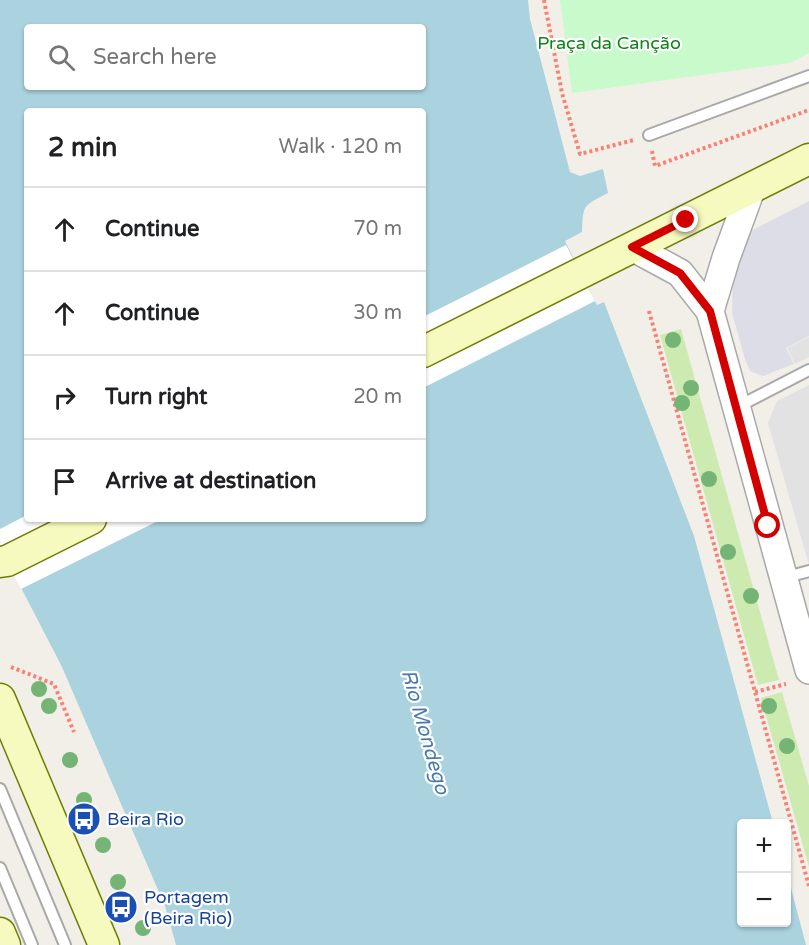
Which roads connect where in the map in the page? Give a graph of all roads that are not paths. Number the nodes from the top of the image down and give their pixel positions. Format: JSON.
{"nodes":[{"id":1,"x":809,"y":76,"type":"edge"},
{"id":2,"x":650,"y":135,"type":"road end"},
{"id":3,"x":809,"y":159,"type":"edge"},
{"id":4,"x":752,"y":188,"type":"junction"},
{"id":5,"x":632,"y":247,"type":"junction"},
{"id":6,"x":710,"y":311,"type":"junction"},
{"id":7,"x":426,"y":350,"type":"edge"},
{"id":8,"x":809,"y":370,"type":"edge"},
{"id":9,"x":736,"y":408,"type":"junction"},
{"id":10,"x":85,"y":522,"type":"edge"},
{"id":11,"x":2,"y":565,"type":"edge"},
{"id":12,"x":796,"y":575,"type":"edge"},
{"id":13,"x":809,"y":670,"type":"edge"},
{"id":14,"x":0,"y":699,"type":"edge"},
{"id":15,"x":0,"y":789,"type":"edge"},
{"id":16,"x":0,"y":868,"type":"edge"},
{"id":17,"x":0,"y":933,"type":"edge"},
{"id":18,"x":5,"y":945,"type":"edge"},
{"id":19,"x":32,"y":945,"type":"edge"},
{"id":20,"x":65,"y":945,"type":"edge"},
{"id":21,"x":104,"y":945,"type":"edge"}],
"edges":[{"from":1,"to":2,"type":"lane"},
{"from":3,"to":4,"type":"main road"},
{"from":4,"to":5,"type":"main road"},
{"from":4,"to":6,"type":"street"},
{"from":5,"to":6,"type":"street"},
{"from":5,"to":7,"type":"main road"},
{"from":6,"to":9,"type":"street"},
{"from":8,"to":9,"type":"lane"},
{"from":9,"to":12,"type":"street"},
{"from":10,"to":11,"type":"main road"},
{"from":12,"to":13,"type":"street"},
{"from":14,"to":21,"type":"main road"},
{"from":15,"to":20,"type":"lane"},
{"from":16,"to":19,"type":"lane"},
{"from":17,"to":18,"type":"main road"}]}
